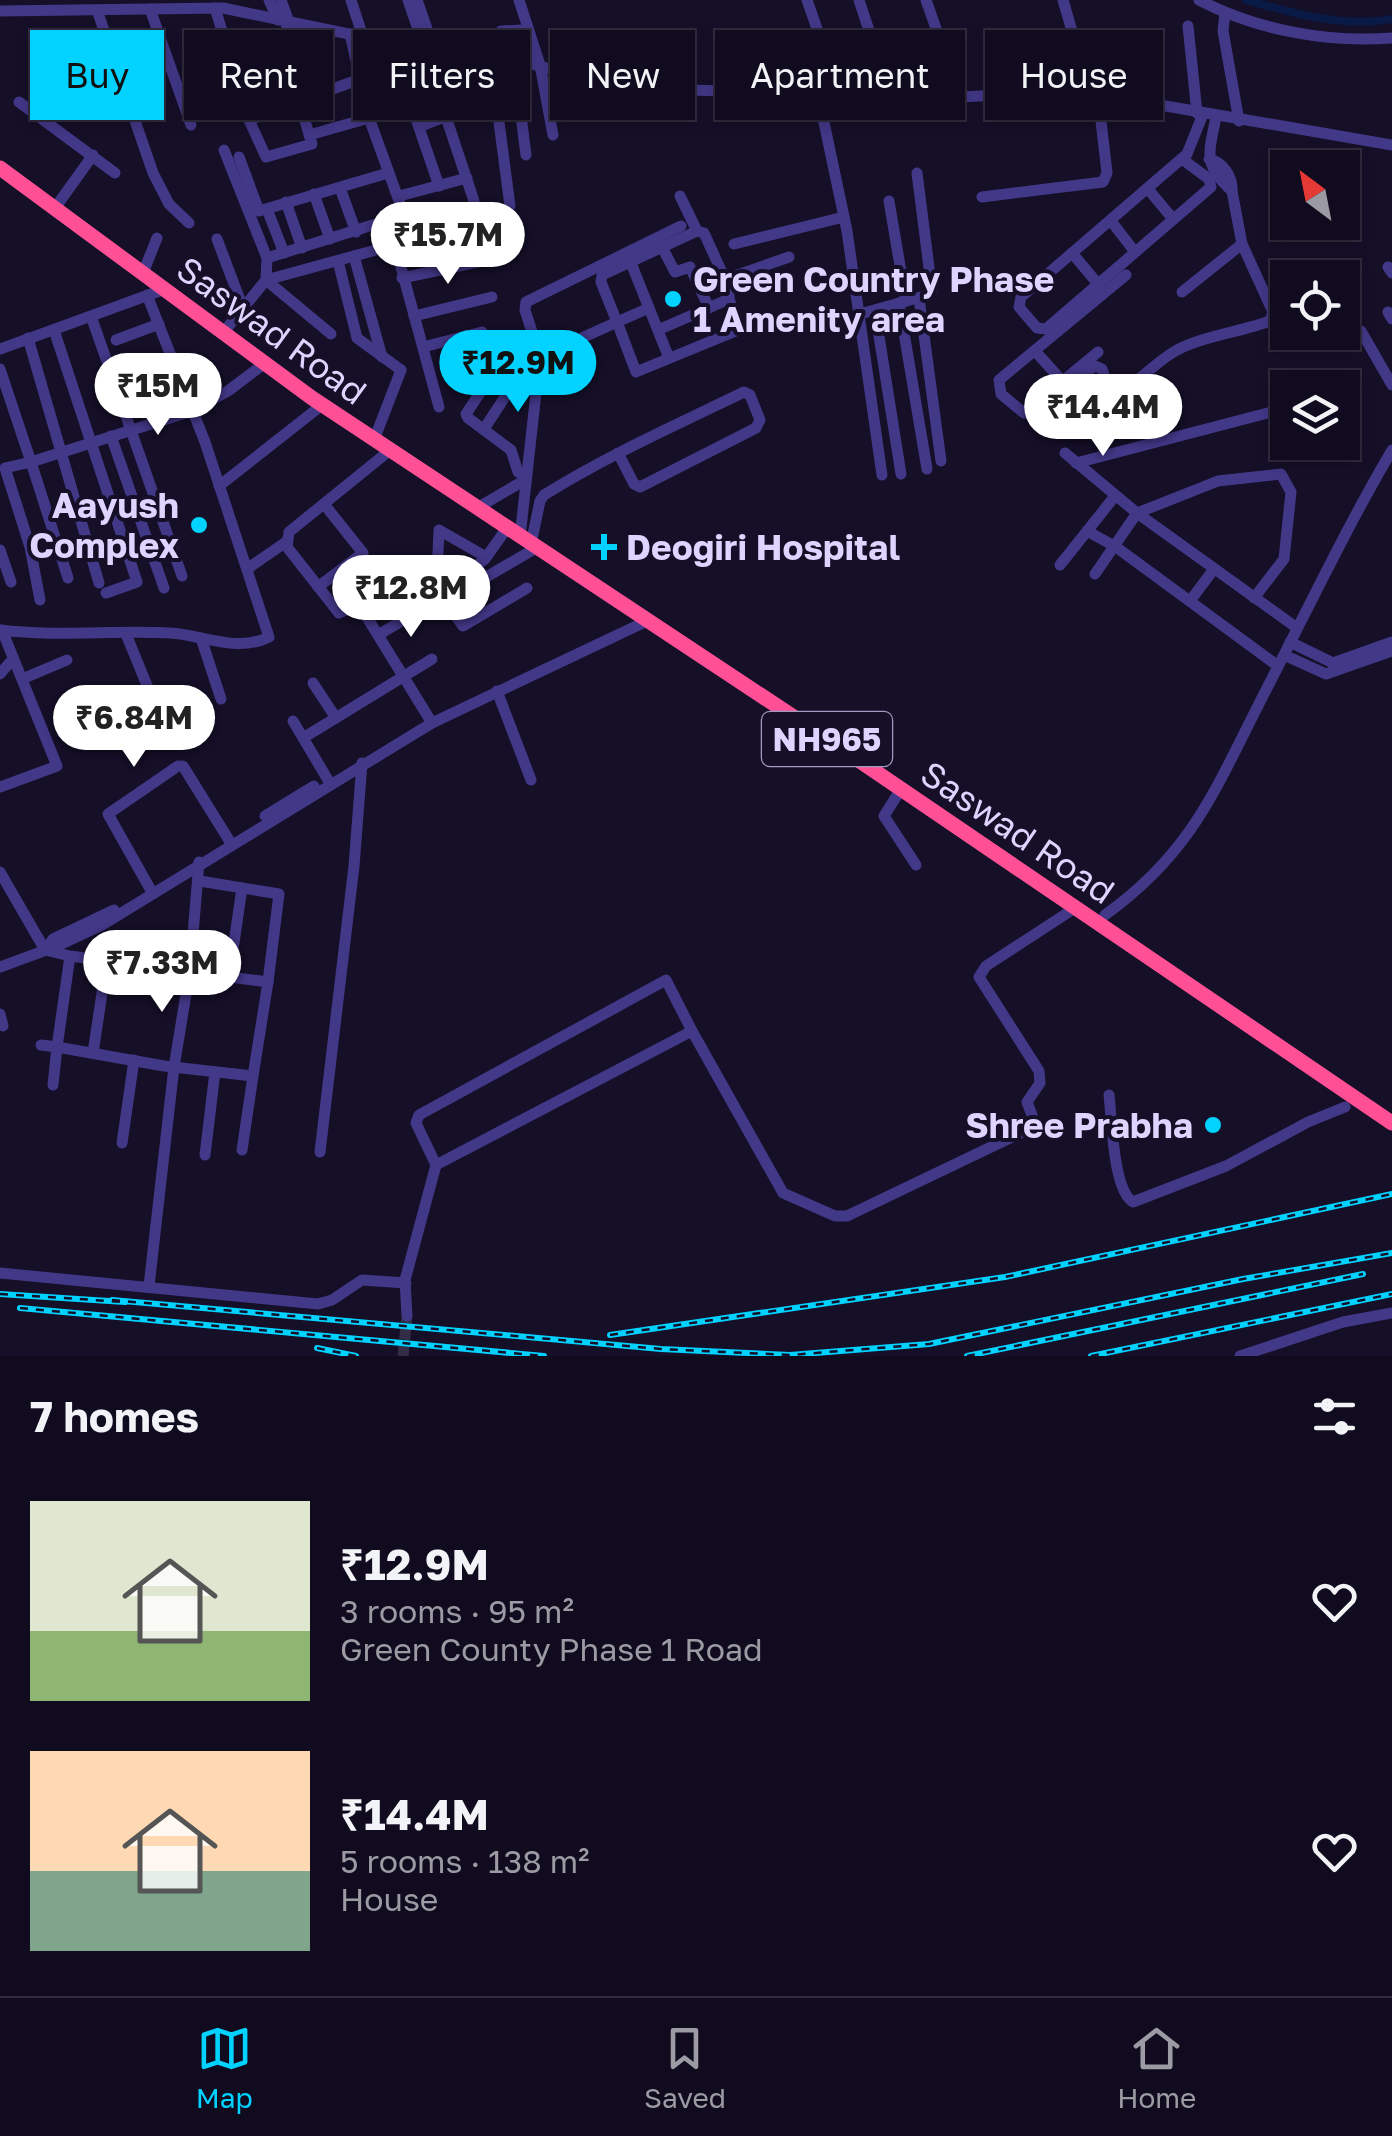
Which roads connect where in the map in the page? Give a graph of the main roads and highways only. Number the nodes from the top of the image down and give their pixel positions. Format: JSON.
{"nodes":[{"id":1,"x":0,"y":168,"type":"edge"},
{"id":2,"x":1392,"y":1122,"type":"edge"}],
"edges":[{"from":1,"to":2,"type":"highway","name":"Saswad Road","number":"NH965"}]}
